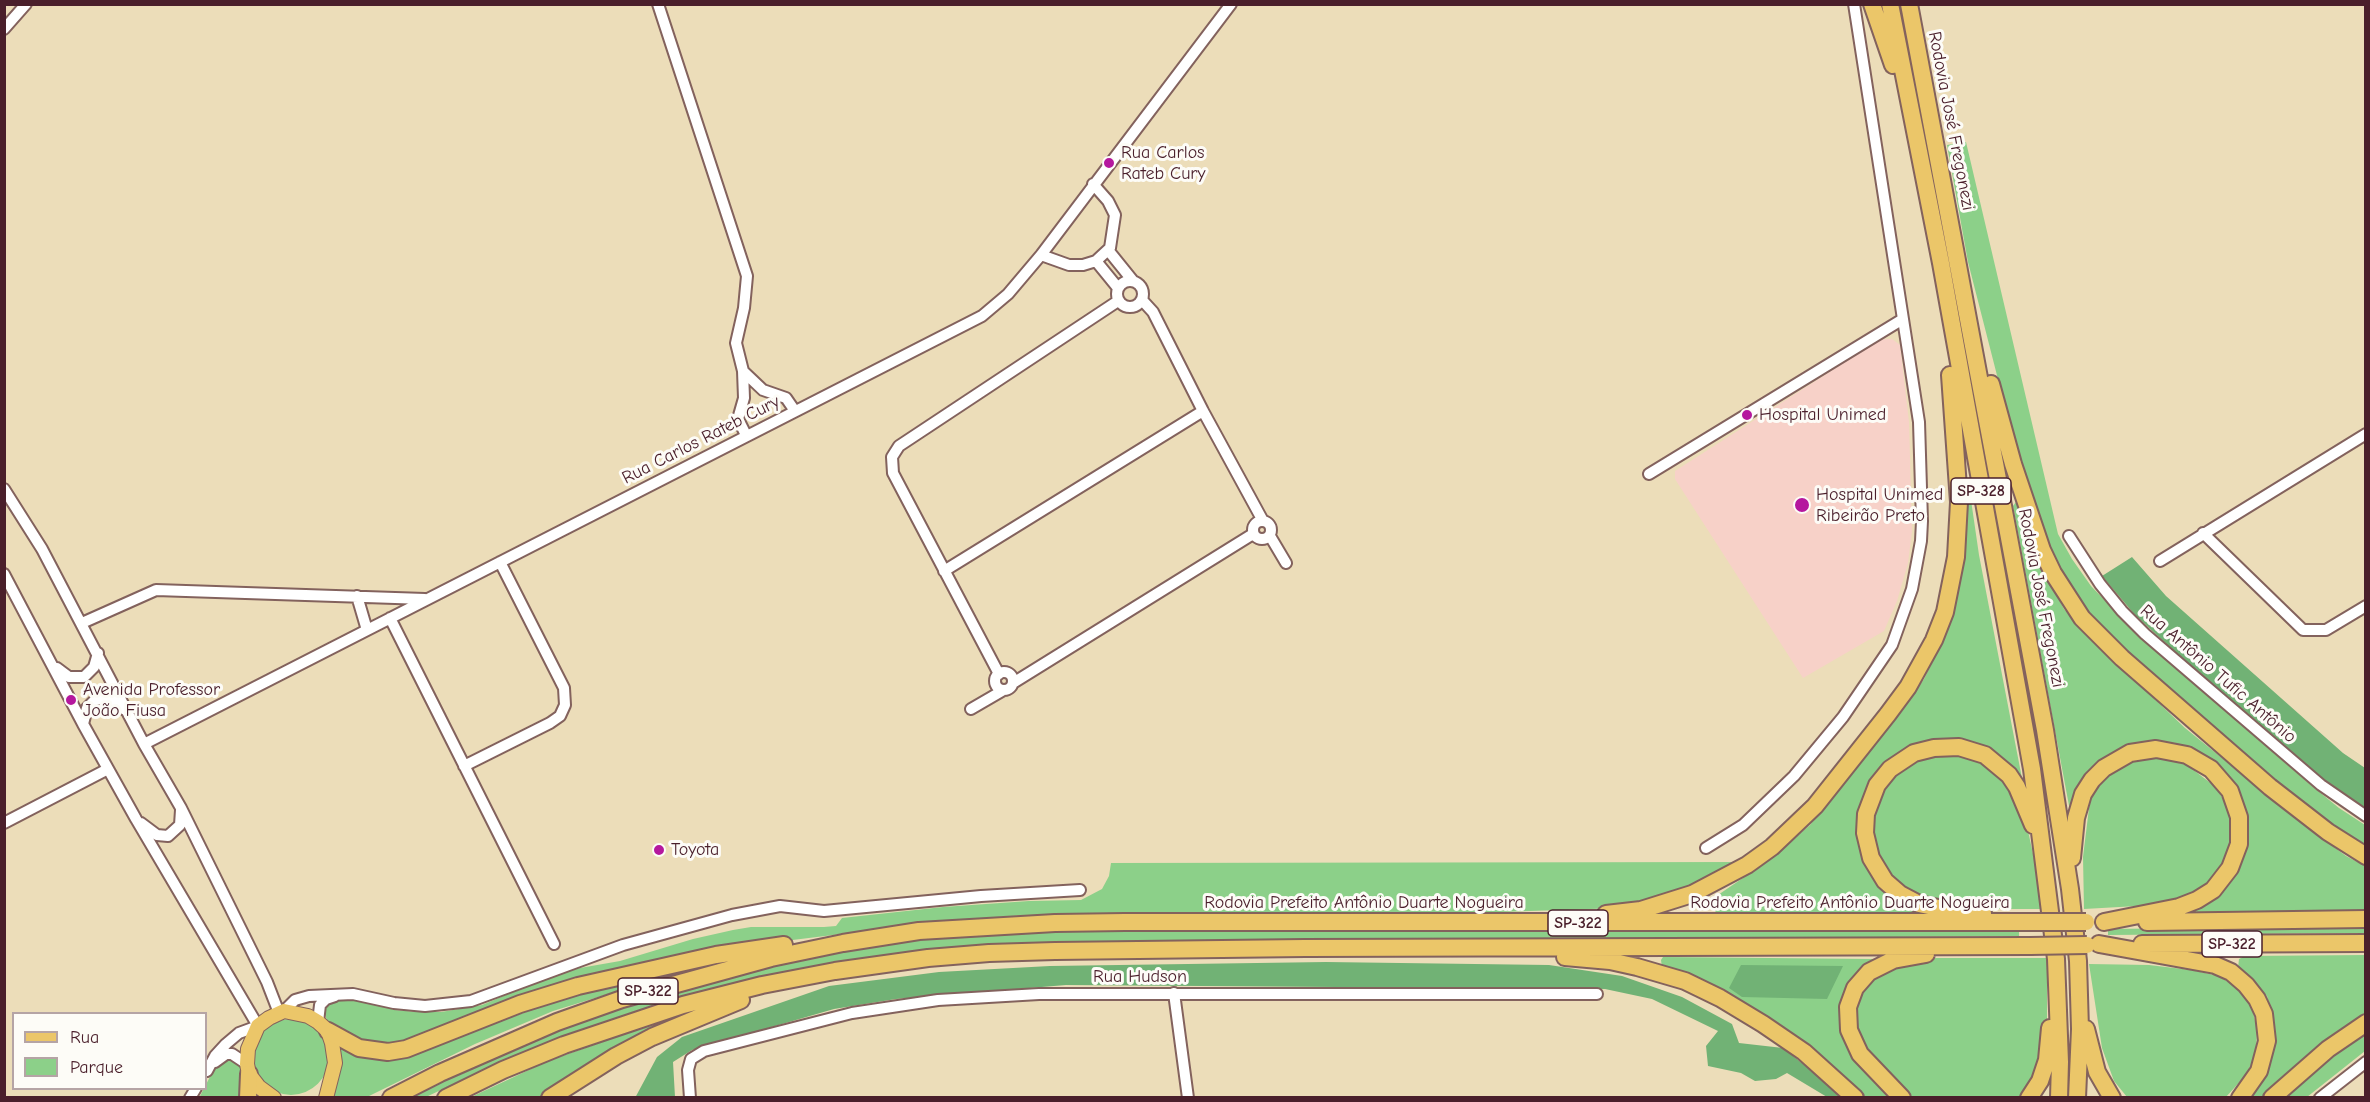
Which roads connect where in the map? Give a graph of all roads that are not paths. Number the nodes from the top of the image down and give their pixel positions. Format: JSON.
{"nodes":[{"id":1,"x":26,"y":4,"type":"edge"},
{"id":2,"x":658,"y":4,"type":"edge"},
{"id":3,"x":1231,"y":4,"type":"edge"},
{"id":4,"x":1854,"y":4,"type":"edge"},
{"id":5,"x":1872,"y":4,"type":"edge"},
{"id":6,"x":1890,"y":4,"type":"edge"},
{"id":7,"x":1909,"y":4,"type":"edge"},
{"id":8,"x":4,"y":29,"type":"edge"},
{"id":9,"x":1912,"y":120,"type":"junction"},
{"id":10,"x":1093,"y":184,"type":"junction"},
{"id":11,"x":1108,"y":250,"type":"junction"},
{"id":12,"x":1041,"y":255,"type":"junction"},
{"id":13,"x":1096,"y":261,"type":"junction"},
{"id":14,"x":1941,"y":263,"type":"junction"},
{"id":15,"x":1959,"y":265,"type":"junction"},
{"id":16,"x":1133,"y":281,"type":"junction"},
{"id":17,"x":1118,"y":288,"type":"junction"},
{"id":18,"x":1118,"y":300,"type":"junction"},
{"id":19,"x":1142,"y":300,"type":"junction"},
{"id":20,"x":1904,"y":319,"type":"junction"},
{"id":21,"x":743,"y":371,"type":"junction"},
{"id":22,"x":763,"y":390,"type":"junction"},
{"id":23,"x":744,"y":398,"type":"junction"},
{"id":24,"x":795,"y":411,"type":"junction"},
{"id":25,"x":1203,"y":411,"type":"junction"},
{"id":26,"x":2366,"y":434,"type":"edge"},
{"id":27,"x":746,"y":435,"type":"junction"},
{"id":28,"x":1649,"y":474,"type":"dead end"},
{"id":29,"x":4,"y":489,"type":"edge"},
{"id":30,"x":1263,"y":521,"type":"junction"},
{"id":31,"x":2203,"y":533,"type":"junction"},
{"id":32,"x":1253,"y":534,"type":"junction"},
{"id":33,"x":1270,"y":536,"type":"junction"},
{"id":34,"x":2069,"y":536,"type":"dead end"},
{"id":35,"x":2160,"y":561,"type":"dead end"},
{"id":36,"x":500,"y":562,"type":"junction"},
{"id":37,"x":1286,"y":563,"type":"dead end"},
{"id":38,"x":944,"y":571,"type":"junction"},
{"id":39,"x":4,"y":574,"type":"edge"},
{"id":40,"x":357,"y":596,"type":"junction"},
{"id":41,"x":428,"y":599,"type":"junction"},
{"id":42,"x":2366,"y":606,"type":"edge"},
{"id":43,"x":390,"y":618,"type":"junction"},
{"id":44,"x":82,"y":623,"type":"junction"},
{"id":45,"x":367,"y":630,"type":"junction"},
{"id":46,"x":98,"y":654,"type":"junction"},
{"id":47,"x":54,"y":666,"type":"junction"},
{"id":48,"x":999,"y":674,"type":"junction"},
{"id":49,"x":1013,"y":683,"type":"junction"},
{"id":50,"x":1002,"y":691,"type":"junction"},
{"id":51,"x":971,"y":709,"type":"dead end"},
{"id":52,"x":130,"y":714,"type":"junction"},
{"id":53,"x":83,"y":724,"type":"junction"},
{"id":54,"x":144,"y":744,"type":"junction"},
{"id":55,"x":464,"y":766,"type":"junction"},
{"id":56,"x":108,"y":769,"type":"junction"},
{"id":57,"x":181,"y":808,"type":"junction"},
{"id":58,"x":2366,"y":816,"type":"edge"},
{"id":59,"x":136,"y":819,"type":"junction"},
{"id":60,"x":4,"y":823,"type":"edge"},
{"id":61,"x":1706,"y":848,"type":"dead end"},
{"id":62,"x":2366,"y":856,"type":"edge"},
{"id":63,"x":2045,"y":862,"type":"junction"},
{"id":64,"x":2070,"y":889,"type":"junction"},
{"id":65,"x":1080,"y":890,"type":"dead end"},
{"id":66,"x":2366,"y":919,"type":"edge"},
{"id":67,"x":2031,"y":922,"type":"junction"},
{"id":68,"x":2104,"y":922,"type":"junction"},
{"id":69,"x":1462,"y":923,"type":"junction"},
{"id":70,"x":920,"y":931,"type":"junction"},
{"id":71,"x":2366,"y":943,"type":"edge"},
{"id":72,"x":554,"y":944,"type":"dead end"},
{"id":73,"x":2093,"y":944,"type":"junction"},
{"id":74,"x":2003,"y":945,"type":"junction"},
{"id":75,"x":1466,"y":949,"type":"junction"},
{"id":76,"x":2056,"y":958,"type":"junction"},
{"id":77,"x":2078,"y":961,"type":"junction"},
{"id":78,"x":835,"y":971,"type":"junction"},
{"id":79,"x":1174,"y":993,"type":"junction"},
{"id":80,"x":341,"y":994,"type":"junction"},
{"id":81,"x":1597,"y":994,"type":"dead end"},
{"id":82,"x":281,"y":1012,"type":"junction"},
{"id":83,"x":2366,"y":1023,"type":"edge"},
{"id":84,"x":258,"y":1026,"type":"junction"},
{"id":85,"x":323,"y":1027,"type":"junction"},
{"id":86,"x":2366,"y":1062,"type":"edge"},
{"id":87,"x":248,"y":1069,"type":"junction"},
{"id":88,"x":207,"y":1071,"type":"edge"},
{"id":89,"x":207,"y":1072,"type":"edge"},
{"id":90,"x":248,"y":1098,"type":"edge"},
{"id":91,"x":274,"y":1098,"type":"edge"},
{"id":92,"x":326,"y":1098,"type":"edge"},
{"id":93,"x":391,"y":1098,"type":"edge"},
{"id":94,"x":446,"y":1098,"type":"edge"},
{"id":95,"x":549,"y":1098,"type":"edge"},
{"id":96,"x":690,"y":1098,"type":"edge"},
{"id":97,"x":1188,"y":1098,"type":"edge"},
{"id":98,"x":1855,"y":1098,"type":"edge"},
{"id":99,"x":1902,"y":1098,"type":"edge"},
{"id":100,"x":2029,"y":1098,"type":"edge"},
{"id":101,"x":2059,"y":1098,"type":"edge"},
{"id":102,"x":2077,"y":1098,"type":"edge"},
{"id":103,"x":2112,"y":1098,"type":"edge"},
{"id":104,"x":2240,"y":1098,"type":"edge"},
{"id":105,"x":2272,"y":1098,"type":"edge"},
{"id":106,"x":2320,"y":1098,"type":"edge"}],
"edges":[{"from":1,"to":8,"type":"street"},
{"from":2,"to":21,"type":"street"},
{"from":3,"to":10,"type":"street","name":"Rua Carlos Rateb Cury"},
{"from":4,"to":20,"type":"street"},
{"from":5,"to":9,"type":"highway"},
{"from":6,"to":9,"type":"highway","name":"Rodovia José Fregonezi","number":"SP-328"},
{"from":7,"to":15,"type":"highway","name":"Rodovia José Fregonezi","number":"SP-328"},
{"from":9,"to":14,"type":"highway","name":"Rodovia José Fregonezi","number":"SP-328"},
{"from":10,"to":11,"type":"street"},
{"from":10,"to":12,"type":"street","name":"Rua Carlos Rateb Cury"},
{"from":11,"to":13,"type":"street"},
{"from":11,"to":16,"type":"street"},
{"from":12,"to":13,"type":"street"},
{"from":12,"to":24,"type":"street","name":"Rua Carlos Rateb Cury"},
{"from":13,"to":17,"type":"street"},
{"from":14,"to":63,"type":"highway","name":"Rodovia José Fregonezi","number":"SP-328"},
{"from":14,"to":69,"type":"highway"},
{"from":15,"to":62,"type":"highway"},
{"from":15,"to":64,"type":"highway","name":"Rodovia José Fregonezi","number":"SP-328"},
{"from":16,"to":17,"type":"street"},
{"from":16,"to":19,"type":"street"},
{"from":17,"to":18,"type":"street"},
{"from":18,"to":19,"type":"street"},
{"from":18,"to":38,"type":"street"},
{"from":19,"to":25,"type":"street"},
{"from":20,"to":28,"type":"street"},
{"from":20,"to":61,"type":"street"},
{"from":21,"to":22,"type":"street"},
{"from":21,"to":23,"type":"street"},
{"from":22,"to":23,"type":"street"},
{"from":22,"to":24,"type":"street"},
{"from":23,"to":27,"type":"street"},
{"from":24,"to":27,"type":"street","name":"Rua Carlos Rateb Cury"},
{"from":25,"to":30,"type":"street"},
{"from":25,"to":38,"type":"street"},
{"from":26,"to":31,"type":"street"},
{"from":27,"to":36,"type":"street","name":"Rua Carlos Rateb Cury"},
{"from":29,"to":44,"type":"street"},
{"from":30,"to":32,"type":"street"},
{"from":30,"to":33,"type":"street"},
{"from":31,"to":35,"type":"street"},
{"from":31,"to":42,"type":"street"},
{"from":32,"to":33,"type":"street"},
{"from":32,"to":49,"type":"street"},
{"from":33,"to":37,"type":"street"},
{"from":34,"to":58,"type":"street","name":"Rua Antônio Tufic Antônio"},
{"from":36,"to":41,"type":"street","name":"Rua Carlos Rateb Cury"},
{"from":36,"to":55,"type":"street"},
{"from":38,"to":48,"type":"street"},
{"from":39,"to":47,"type":"street"},
{"from":40,"to":41,"type":"street"},
{"from":40,"to":44,"type":"street"},
{"from":40,"to":45,"type":"street"},
{"from":41,"to":43,"type":"street","name":"Rua Carlos Rateb Cury"},
{"from":43,"to":45,"type":"street","name":"Rua Carlos Rateb Cury"},
{"from":43,"to":55,"type":"street"},
{"from":44,"to":46,"type":"street"},
{"from":45,"to":54,"type":"street","name":"Rua Carlos Rateb Cury"},
{"from":46,"to":47,"type":"street"},
{"from":46,"to":52,"type":"street"},
{"from":47,"to":53,"type":"street"},
{"from":48,"to":49,"type":"street"},
{"from":48,"to":50,"type":"street"},
{"from":49,"to":50,"type":"street"},
{"from":50,"to":51,"type":"street"},
{"from":52,"to":53,"type":"street"},
{"from":52,"to":54,"type":"street"},
{"from":53,"to":56,"type":"street"},
{"from":54,"to":57,"type":"street"},
{"from":55,"to":72,"type":"street"},
{"from":56,"to":59,"type":"street"},
{"from":56,"to":60,"type":"street"},
{"from":57,"to":59,"type":"street"},
{"from":57,"to":82,"type":"street"},
{"from":59,"to":84,"type":"street"},
{"from":63,"to":67,"type":"highway"},
{"from":63,"to":76,"type":"highway","name":"Rodovia José Fregonezi","number":"SP-328"},
{"from":64,"to":68,"type":"highway"},
{"from":64,"to":77,"type":"highway","name":"Rodovia José Fregonezi","number":"SP-328"},
{"from":65,"to":80,"type":"street"},
{"from":66,"to":68,"type":"highway","name":"Rodovia Prefeito Antônio Duarte Nogueira","number":"SP-322"},
{"from":67,"to":68,"type":"highway","name":"Rodovia Prefeito Antônio Duarte Nogueira","number":"SP-322","bridge":true},
{"from":67,"to":69,"type":"highway","name":"Rodovia Prefeito Antônio Duarte Nogueira","number":"SP-322"},
{"from":69,"to":70,"type":"highway","name":"Rodovia Prefeito Antônio Duarte Nogueira","number":"SP-322"},
{"from":70,"to":85,"type":"highway"},
{"from":70,"to":93,"type":"highway","name":"Rodovia Prefeito Antônio Duarte Nogueira","number":"SP-322"},
{"from":71,"to":73,"type":"highway","number":"SP-322"},
{"from":73,"to":74,"type":"highway","number":"SP-322","bridge":true},
{"from":73,"to":104,"type":"highway"},
{"from":74,"to":75,"type":"highway","number":"SP-322"},
{"from":74,"to":99,"type":"highway"},
{"from":75,"to":78,"type":"highway","number":"SP-322"},
{"from":75,"to":98,"type":"highway"},
{"from":76,"to":100,"type":"highway"},
{"from":76,"to":101,"type":"highway","name":"Rodovia José Fregonezi"},
{"from":77,"to":102,"type":"highway","name":"Rodovia José Fregonezi"},
{"from":77,"to":103,"type":"highway"},
{"from":78,"to":94,"type":"highway","number":"SP-322"},
{"from":78,"to":95,"type":"highway"},
{"from":79,"to":81,"type":"street","name":"Rua Hudson"},
{"from":79,"to":96,"type":"street","name":"Rua Hudson"},
{"from":79,"to":97,"type":"street"},
{"from":80,"to":82,"type":"street"},
{"from":80,"to":85,"type":"street"},
{"from":82,"to":84,"type":"main road"},
{"from":82,"to":85,"type":"main road"},
{"from":83,"to":105,"type":"highway"},
{"from":84,"to":87,"type":"main road"},
{"from":84,"to":88,"type":"street"},
{"from":85,"to":92,"type":"main road"},
{"from":86,"to":106,"type":"street"},
{"from":87,"to":89,"type":"street"},
{"from":87,"to":90,"type":"highway"},
{"from":87,"to":91,"type":"main road"}]}
